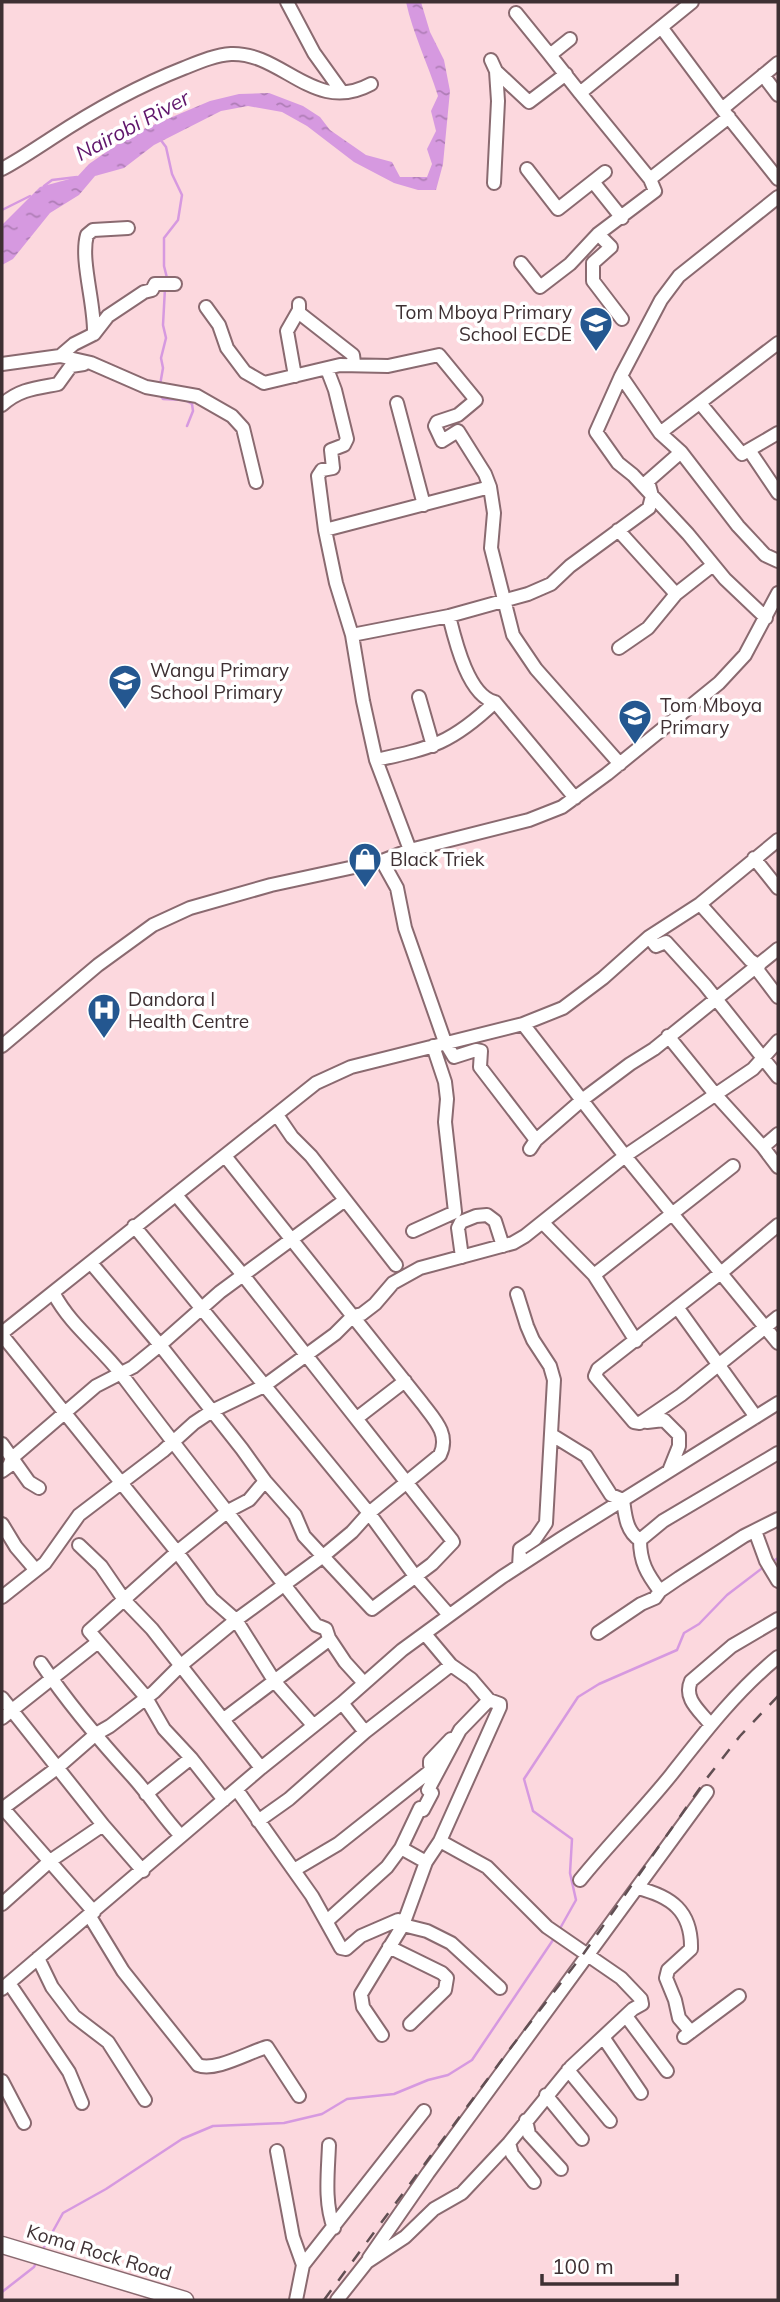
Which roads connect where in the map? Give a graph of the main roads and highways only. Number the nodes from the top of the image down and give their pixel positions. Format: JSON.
{"nodes":[{"id":1,"x":2,"y":2245,"type":"edge"},
{"id":2,"x":185,"y":2300,"type":"edge"}],
"edges":[{"from":1,"to":2,"type":"main road","name":"Koma Rock Road"}]}
